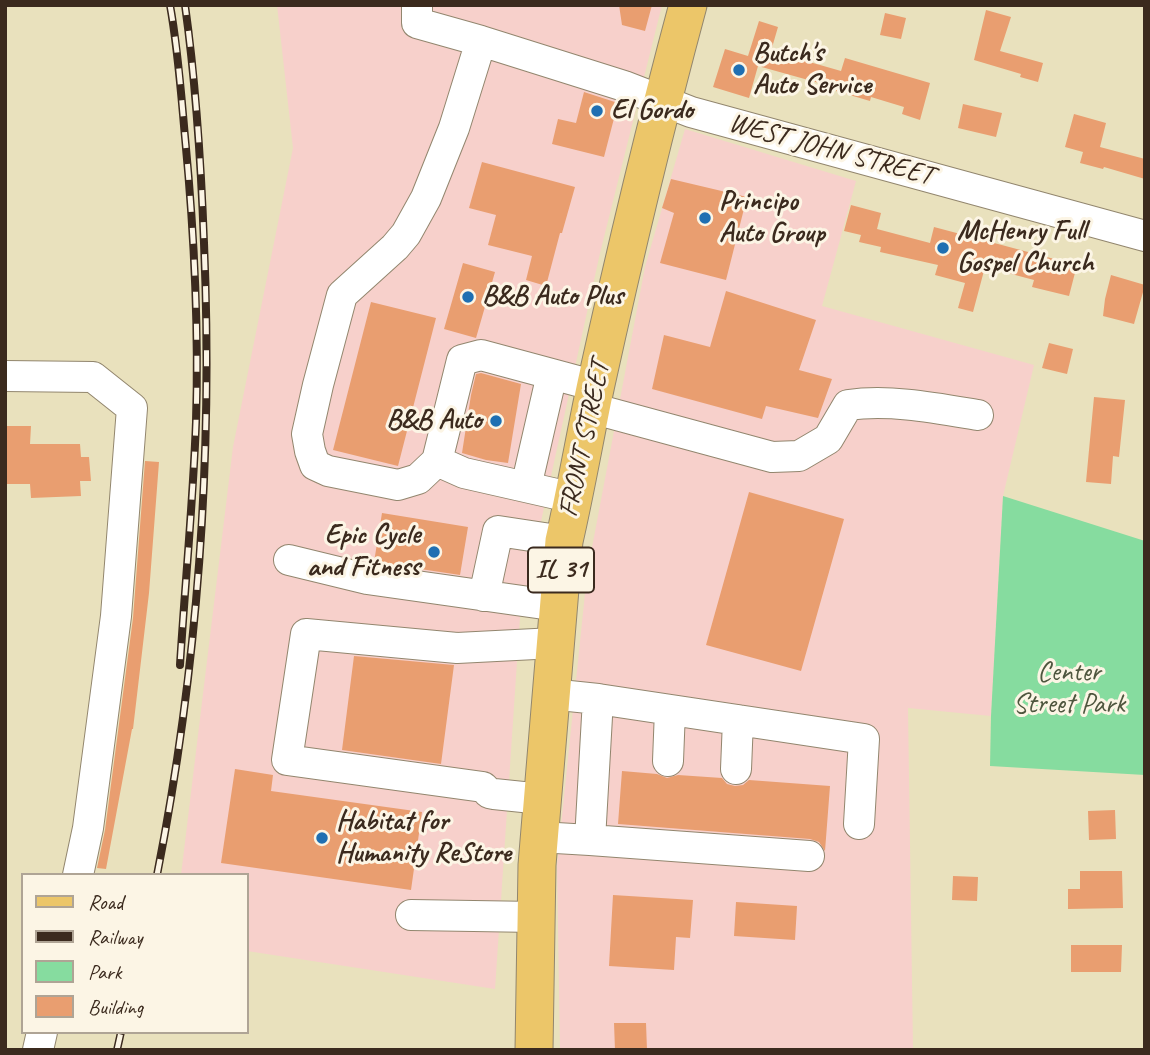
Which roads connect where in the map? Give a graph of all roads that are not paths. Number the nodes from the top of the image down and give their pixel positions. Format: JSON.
{"nodes":[{"id":1,"x":417,"y":5,"type":"edge"},
{"id":2,"x":688,"y":5,"type":"edge"},
{"id":3,"x":481,"y":41,"type":"junction"},
{"id":4,"x":662,"y":101,"type":"junction"},
{"id":5,"x":1145,"y":236,"type":"edge"},
{"id":6,"x":552,"y":374,"type":"junction"},
{"id":7,"x":5,"y":376,"type":"edge"},
{"id":8,"x":593,"y":397,"type":"junction"},
{"id":9,"x":978,"y":415,"type":"dead end"},
{"id":10,"x":437,"y":461,"type":"junction"},
{"id":11,"x":526,"y":487,"type":"junction"},
{"id":12,"x":574,"y":498,"type":"junction"},
{"id":13,"x":564,"y":541,"type":"junction"},
{"id":14,"x":289,"y":560,"type":"dead end"},
{"id":15,"x":484,"y":596,"type":"junction"},
{"id":16,"x":558,"y":606,"type":"junction"},
{"id":17,"x":555,"y":643,"type":"junction"},
{"id":18,"x":550,"y":694,"type":"junction"},
{"id":19,"x":598,"y":699,"type":"junction"},
{"id":20,"x":670,"y":710,"type":"junction"},
{"id":21,"x":738,"y":720,"type":"junction"},
{"id":22,"x":668,"y":761,"type":"dead end"},
{"id":23,"x":736,"y":769,"type":"dead end"},
{"id":24,"x":542,"y":799,"type":"junction"},
{"id":25,"x":859,"y":824,"type":"dead end"},
{"id":26,"x":539,"y":837,"type":"junction"},
{"id":27,"x":590,"y":840,"type":"junction"},
{"id":28,"x":809,"y":856,"type":"dead end"},
{"id":29,"x":78,"y":873,"type":"edge"},
{"id":30,"x":411,"y":915,"type":"dead end"},
{"id":31,"x":536,"y":917,"type":"junction"},
{"id":32,"x":534,"y":1050,"type":"edge"}],
"edges":[{"from":1,"to":3,"type":"street","name":"WEST JOHN STREET"},
{"from":2,"to":4,"type":"main road","name":"FRONT STREET","number":"IL 31"},
{"from":3,"to":4,"type":"street","name":"WEST JOHN STREET"},
{"from":3,"to":10,"type":"street"},
{"from":4,"to":5,"type":"street","name":"WEST JOHN STREET"},
{"from":4,"to":8,"type":"main road","name":"FRONT STREET","number":"IL 31"},
{"from":6,"to":8,"type":"street"},
{"from":6,"to":10,"type":"street"},
{"from":6,"to":11,"type":"street"},
{"from":7,"to":29,"type":"street"},
{"from":8,"to":9,"type":"street"},
{"from":8,"to":12,"type":"main road","name":"FRONT STREET","number":"IL 31"},
{"from":10,"to":11,"type":"street"},
{"from":11,"to":12,"type":"street"},
{"from":12,"to":13,"type":"main road","name":"FRONT STREET","number":"IL 31"},
{"from":13,"to":15,"type":"street"},
{"from":13,"to":16,"type":"main road","name":"FRONT STREET","number":"IL 31"},
{"from":14,"to":15,"type":"street"},
{"from":15,"to":16,"type":"street"},
{"from":16,"to":17,"type":"main road","name":"FRONT STREET","number":"IL 31"},
{"from":17,"to":18,"type":"main road","name":"FRONT STREET","number":"IL 31"},
{"from":17,"to":24,"type":"street"},
{"from":18,"to":19,"type":"street"},
{"from":18,"to":24,"type":"main road","name":"FRONT STREET","number":"IL 31"},
{"from":19,"to":20,"type":"street"},
{"from":19,"to":27,"type":"street"},
{"from":20,"to":21,"type":"street"},
{"from":20,"to":22,"type":"street"},
{"from":21,"to":23,"type":"street"},
{"from":21,"to":25,"type":"street"},
{"from":24,"to":26,"type":"main road","name":"FRONT STREET","number":"IL 31"},
{"from":26,"to":27,"type":"street"},
{"from":26,"to":31,"type":"main road","name":"FRONT STREET","number":"IL 31"},
{"from":27,"to":28,"type":"street"},
{"from":30,"to":31,"type":"street"},
{"from":31,"to":32,"type":"main road","name":"FRONT STREET","number":"IL 31"}]}
